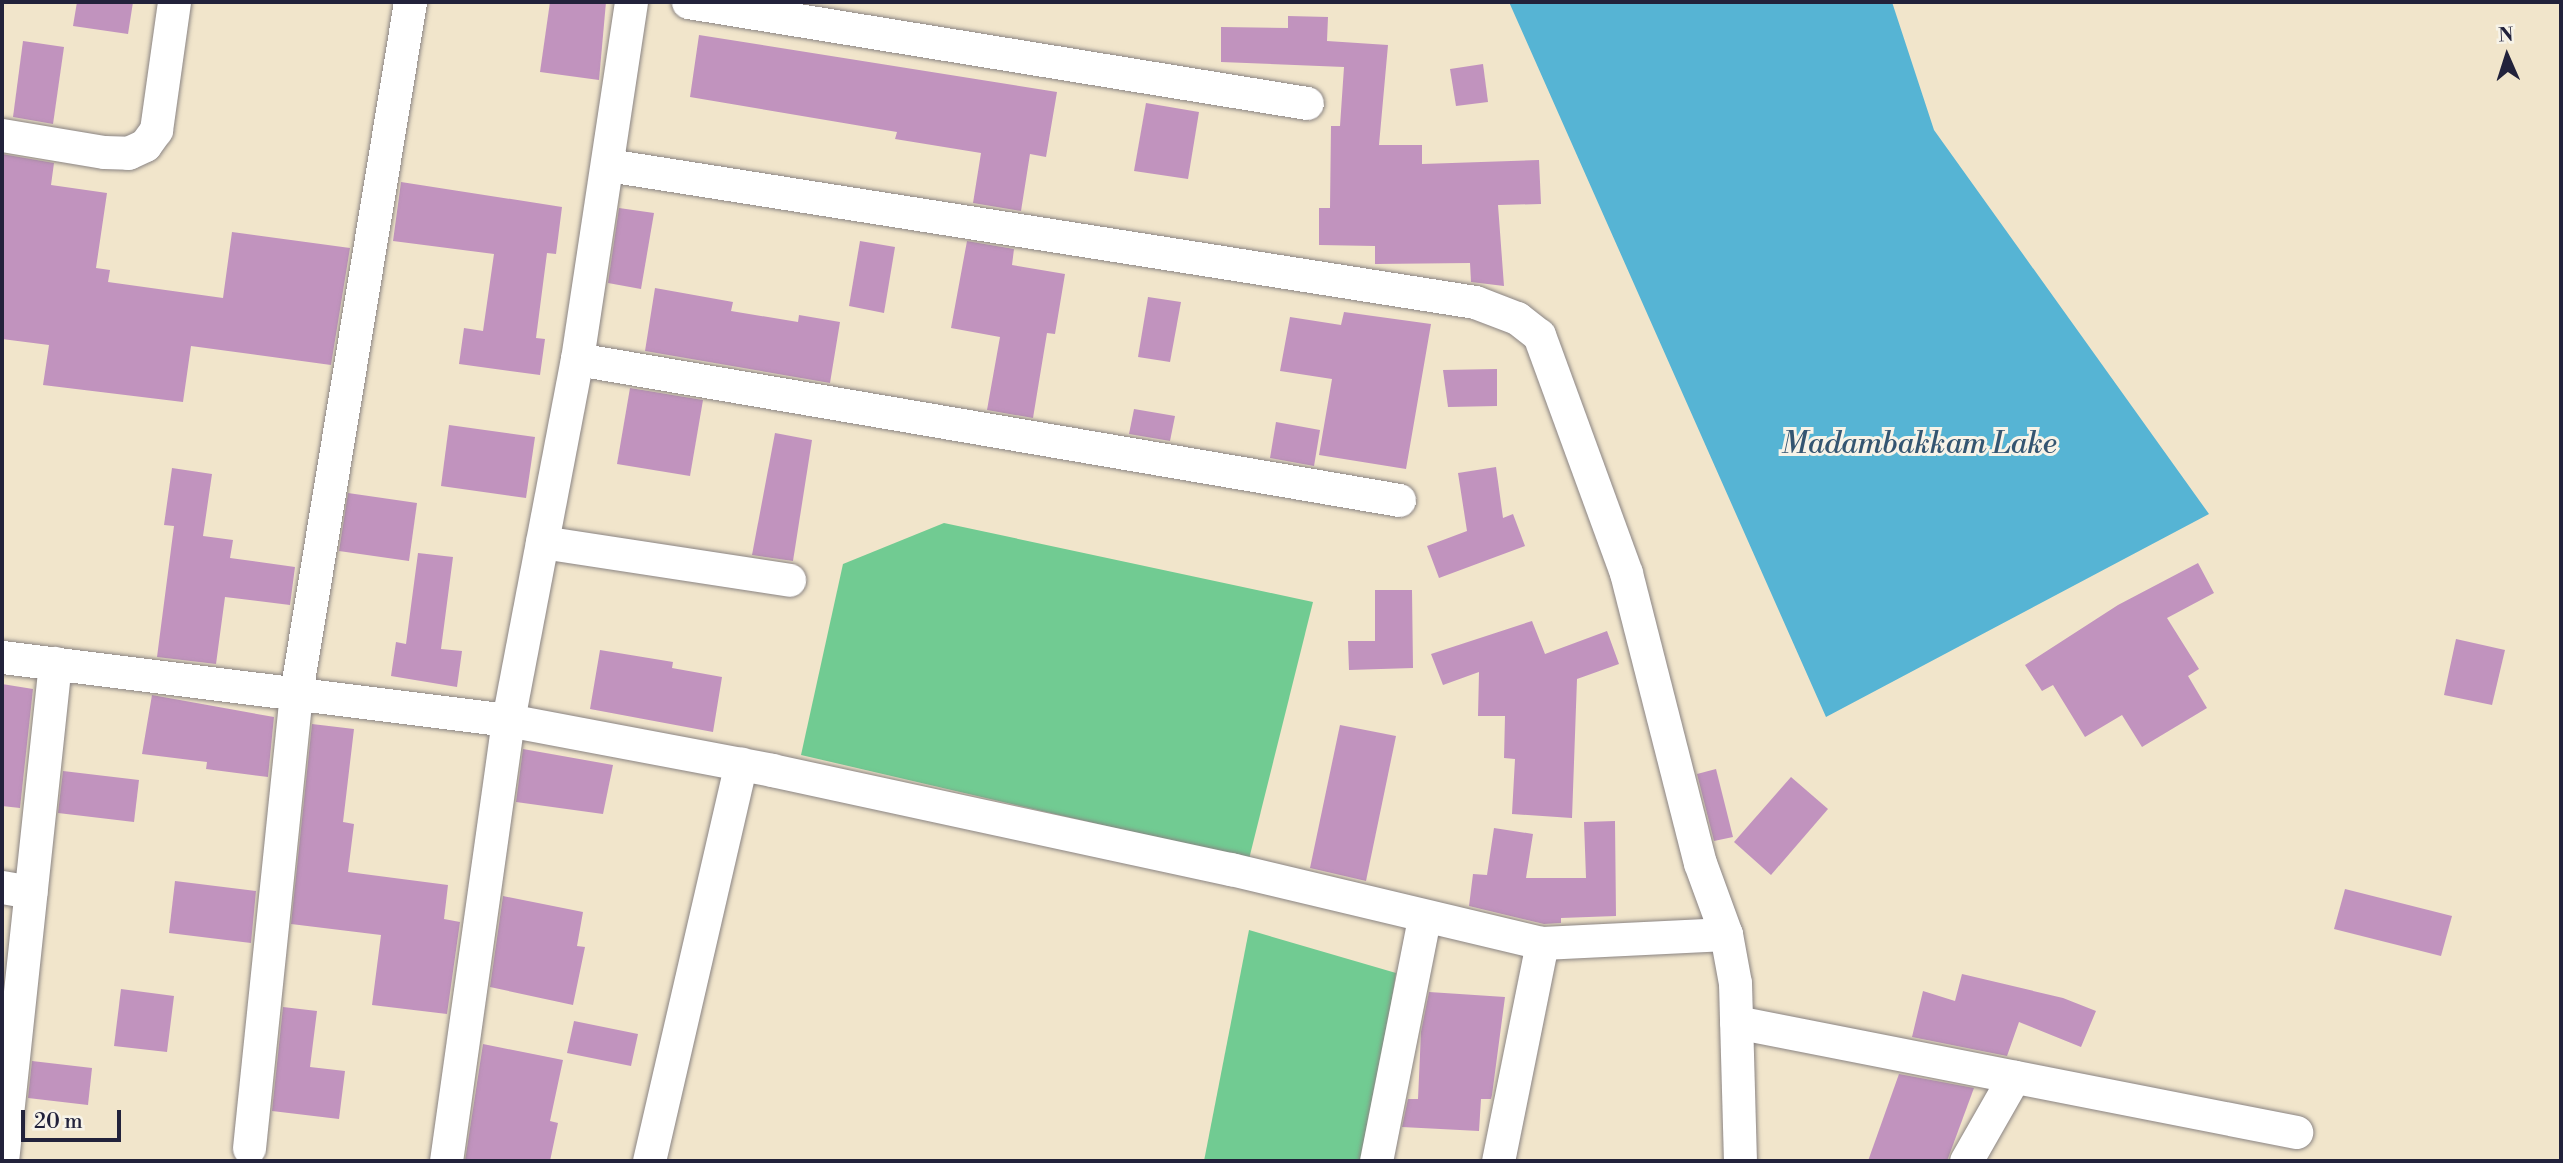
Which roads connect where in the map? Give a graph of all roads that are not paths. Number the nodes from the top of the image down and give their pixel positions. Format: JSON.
{"nodes":[{"id":1,"x":174,"y":2,"type":"edge"},
{"id":2,"x":410,"y":2,"type":"edge"},
{"id":3,"x":631,"y":2,"type":"edge"},
{"id":4,"x":688,"y":2,"type":"edge"},
{"id":5,"x":1307,"y":103,"type":"dead end"},
{"id":6,"x":2,"y":135,"type":"edge"},
{"id":7,"x":608,"y":165,"type":"junction"},
{"id":8,"x":577,"y":359,"type":"junction"},
{"id":9,"x":1399,"y":500,"type":"dead end"},
{"id":10,"x":542,"y":542,"type":"junction"},
{"id":11,"x":789,"y":580,"type":"dead end"},
{"id":12,"x":2,"y":657,"type":"edge"},
{"id":13,"x":55,"y":663,"type":"junction"},
{"id":14,"x":296,"y":693,"type":"junction"},
{"id":15,"x":508,"y":720,"type":"junction"},
{"id":16,"x":741,"y":764,"type":"junction"},
{"id":17,"x":16,"y":890,"type":"edge"},
{"id":18,"x":1424,"y":918,"type":"junction"},
{"id":19,"x":1726,"y":934,"type":"junction"},
{"id":20,"x":1542,"y":943,"type":"junction"},
{"id":21,"x":1736,"y":1022,"type":"junction"},
{"id":22,"x":8,"y":1049,"type":"edge"},
{"id":23,"x":2014,"y":1077,"type":"junction"},
{"id":24,"x":2297,"y":1132,"type":"dead end"},
{"id":25,"x":249,"y":1148,"type":"dead end"},
{"id":26,"x":2,"y":1161,"type":"edge"},
{"id":27,"x":446,"y":1161,"type":"edge"},
{"id":28,"x":649,"y":1161,"type":"edge"},
{"id":29,"x":1376,"y":1161,"type":"edge"},
{"id":30,"x":1498,"y":1161,"type":"edge"},
{"id":31,"x":1740,"y":1161,"type":"edge"},
{"id":32,"x":1966,"y":1161,"type":"edge"}],
"edges":[{"from":1,"to":6,"type":"street"},
{"from":2,"to":14,"type":"street"},
{"from":3,"to":7,"type":"street"},
{"from":4,"to":5,"type":"street"},
{"from":7,"to":8,"type":"street"},
{"from":7,"to":19,"type":"street"},
{"from":8,"to":9,"type":"street"},
{"from":8,"to":10,"type":"street"},
{"from":10,"to":11,"type":"street"},
{"from":10,"to":15,"type":"street"},
{"from":12,"to":13,"type":"street"},
{"from":13,"to":14,"type":"street"},
{"from":13,"to":17,"type":"street"},
{"from":14,"to":15,"type":"street"},
{"from":14,"to":25,"type":"street"},
{"from":15,"to":16,"type":"street"},
{"from":15,"to":27,"type":"street"},
{"from":16,"to":18,"type":"street"},
{"from":16,"to":28,"type":"street"},
{"from":17,"to":22,"type":"street"},
{"from":18,"to":20,"type":"street"},
{"from":18,"to":29,"type":"street"},
{"from":19,"to":20,"type":"street"},
{"from":19,"to":21,"type":"street"},
{"from":20,"to":30,"type":"street"},
{"from":21,"to":23,"type":"street"},
{"from":21,"to":31,"type":"street"},
{"from":22,"to":26,"type":"street"},
{"from":23,"to":24,"type":"street"},
{"from":23,"to":32,"type":"street"}]}
